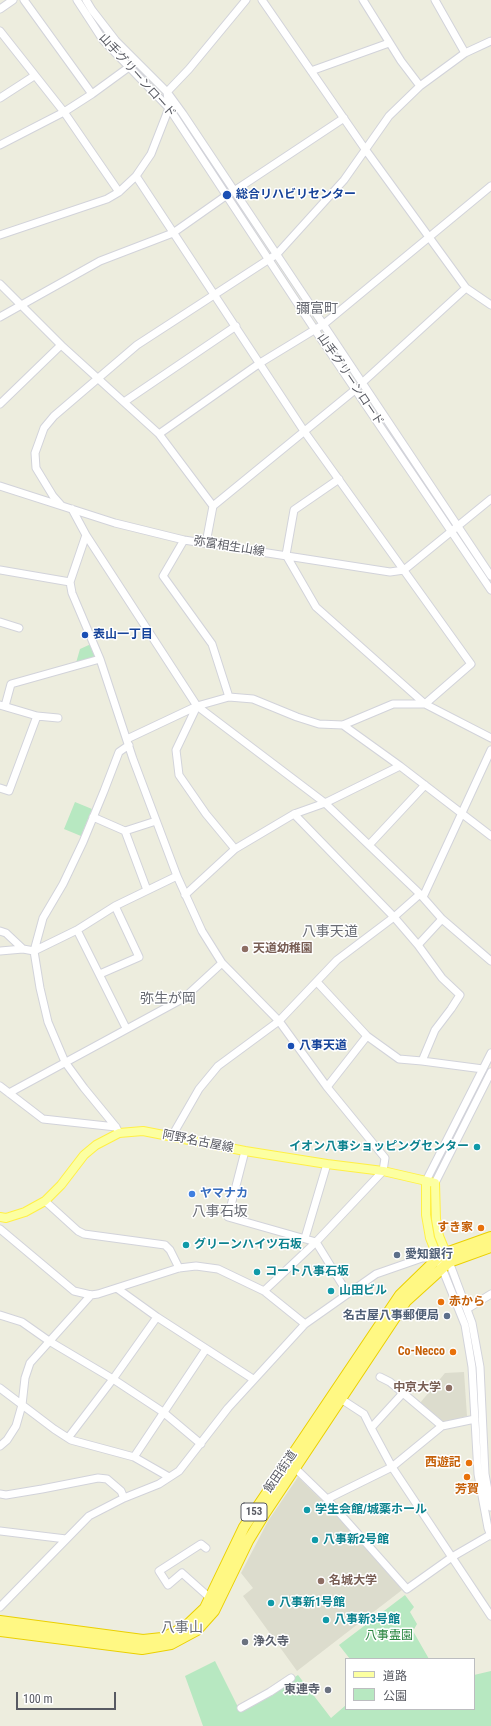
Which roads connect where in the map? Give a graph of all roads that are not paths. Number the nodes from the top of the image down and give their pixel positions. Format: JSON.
{"nodes":[{"id":1,"x":13,"y":0,"type":"edge"},
{"id":2,"x":24,"y":0,"type":"edge"},
{"id":3,"x":77,"y":0,"type":"edge"},
{"id":4,"x":86,"y":0,"type":"edge"},
{"id":5,"x":246,"y":0,"type":"edge"},
{"id":6,"x":262,"y":0,"type":"edge"},
{"id":7,"x":363,"y":0,"type":"edge"},
{"id":8,"x":435,"y":0,"type":"edge"},
{"id":9,"x":0,"y":9,"type":"edge"},
{"id":10,"x":0,"y":31,"type":"edge"},
{"id":11,"x":491,"y":41,"type":"edge"},
{"id":12,"x":389,"y":43,"type":"junction"},
{"id":13,"x":465,"y":53,"type":"junction"},
{"id":14,"x":129,"y":67,"type":"junction"},
{"id":15,"x":311,"y":71,"type":"junction"},
{"id":16,"x":34,"y":76,"type":"junction"},
{"id":17,"x":420,"y":86,"type":"junction"},
{"id":18,"x":167,"y":92,"type":"junction"},
{"id":19,"x":92,"y":94,"type":"junction"},
{"id":20,"x":0,"y":98,"type":"edge"},
{"id":21,"x":169,"y":108,"type":"junction"},
{"id":22,"x":64,"y":112,"type":"junction"},
{"id":23,"x":344,"y":118,"type":"junction"},
{"id":24,"x":0,"y":145,"type":"edge"},
{"id":25,"x":365,"y":149,"type":"junction"},
{"id":26,"x":136,"y":176,"type":"junction"},
{"id":27,"x":491,"y":186,"type":"edge"},
{"id":28,"x":234,"y":191,"type":"junction"},
{"id":29,"x":119,"y":192,"type":"junction"},
{"id":30,"x":227,"y":195,"type":"junction"},
{"id":31,"x":173,"y":233,"type":"junction"},
{"id":32,"x":0,"y":235,"type":"edge"},
{"id":33,"x":429,"y":237,"type":"junction"},
{"id":34,"x":277,"y":254,"type":"junction"},
{"id":35,"x":270,"y":260,"type":"junction"},
{"id":36,"x":0,"y":284,"type":"edge"},
{"id":37,"x":466,"y":288,"type":"junction"},
{"id":38,"x":216,"y":294,"type":"junction"},
{"id":39,"x":22,"y":305,"type":"junction"},
{"id":40,"x":491,"y":305,"type":"edge"},
{"id":41,"x":0,"y":317,"type":"edge"},
{"id":42,"x":324,"y":324,"type":"junction"},
{"id":43,"x":236,"y":326,"type":"junction"},
{"id":44,"x":315,"y":330,"type":"junction"},
{"id":45,"x":61,"y":345,"type":"junction"},
{"id":46,"x":260,"y":363,"type":"junction"},
{"id":47,"x":99,"y":378,"type":"junction"},
{"id":48,"x":363,"y":382,"type":"junction"},
{"id":49,"x":356,"y":389,"type":"junction"},
{"id":50,"x":124,"y":402,"type":"junction"},
{"id":51,"x":0,"y":404,"type":"edge"},
{"id":52,"x":304,"y":431,"type":"junction"},
{"id":53,"x":159,"y":434,"type":"junction"},
{"id":54,"x":339,"y":479,"type":"junction"},
{"id":55,"x":0,"y":486,"type":"edge"},
{"id":56,"x":491,"y":499,"type":"edge"},
{"id":57,"x":61,"y":505,"type":"junction"},
{"id":58,"x":213,"y":506,"type":"junction"},
{"id":59,"x":72,"y":509,"type":"junction"},
{"id":60,"x":458,"y":525,"type":"junction"},
{"id":61,"x":451,"y":531,"type":"junction"},
{"id":62,"x":86,"y":535,"type":"junction"},
{"id":63,"x":184,"y":540,"type":"junction"},
{"id":64,"x":206,"y":543,"type":"junction"},
{"id":65,"x":286,"y":556,"type":"junction"},
{"id":66,"x":0,"y":570,"type":"edge"},
{"id":67,"x":404,"y":570,"type":"junction"},
{"id":68,"x":491,"y":576,"type":"edge"},
{"id":69,"x":70,"y":582,"type":"junction"},
{"id":70,"x":491,"y":590,"type":"edge"},
{"id":71,"x":0,"y":622,"type":"edge"},
{"id":72,"x":19,"y":628,"type":"dead end"},
{"id":73,"x":100,"y":659,"type":"junction"},
{"id":74,"x":229,"y":697,"type":"junction"},
{"id":75,"x":425,"y":704,"type":"junction"},
{"id":76,"x":2,"y":706,"type":"edge"},
{"id":77,"x":197,"y":706,"type":"junction"},
{"id":78,"x":37,"y":716,"type":"junction"},
{"id":79,"x":58,"y":718,"type":"dead end"},
{"id":80,"x":343,"y":725,"type":"junction"},
{"id":81,"x":491,"y":738,"type":"edge"},
{"id":82,"x":128,"y":742,"type":"junction"},
{"id":83,"x":491,"y":750,"type":"edge"},
{"id":84,"x":400,"y":766,"type":"junction"},
{"id":85,"x":425,"y":785,"type":"junction"},
{"id":86,"x":0,"y":788,"type":"edge"},
{"id":87,"x":325,"y":803,"type":"junction"},
{"id":88,"x":294,"y":814,"type":"junction"},
{"id":89,"x":461,"y":814,"type":"junction"},
{"id":90,"x":93,"y":817,"type":"junction"},
{"id":91,"x":156,"y":821,"type":"junction"},
{"id":92,"x":125,"y":831,"type":"junction"},
{"id":93,"x":491,"y":836,"type":"edge"},
{"id":94,"x":369,"y":845,"type":"junction"},
{"id":95,"x":235,"y":849,"type":"junction"},
{"id":96,"x":177,"y":876,"type":"junction"},
{"id":97,"x":147,"y":890,"type":"junction"},
{"id":98,"x":185,"y":895,"type":"junction"},
{"id":99,"x":422,"y":896,"type":"junction"},
{"id":100,"x":115,"y":906,"type":"junction"},
{"id":101,"x":394,"y":917,"type":"junction"},
{"id":102,"x":442,"y":919,"type":"junction"},
{"id":103,"x":77,"y":930,"type":"junction"},
{"id":104,"x":0,"y":931,"type":"edge"},
{"id":105,"x":418,"y":946,"type":"junction"},
{"id":106,"x":23,"y":949,"type":"junction"},
{"id":107,"x":0,"y":951,"type":"edge"},
{"id":108,"x":34,"y":951,"type":"junction"},
{"id":109,"x":491,"y":961,"type":"edge"},
{"id":110,"x":222,"y":963,"type":"junction"},
{"id":111,"x":100,"y":974,"type":"junction"},
{"id":112,"x":317,"y":982,"type":"junction"},
{"id":113,"x":279,"y":1021,"type":"junction"},
{"id":114,"x":126,"y":1028,"type":"junction"},
{"id":115,"x":368,"y":1036,"type":"junction"},
{"id":116,"x":491,"y":1053,"type":"edge"},
{"id":117,"x":422,"y":1061,"type":"junction"},
{"id":118,"x":65,"y":1062,"type":"junction"},
{"id":119,"x":483,"y":1069,"type":"junction"},
{"id":120,"x":491,"y":1072,"type":"edge"},
{"id":121,"x":0,"y":1086,"type":"edge"},
{"id":122,"x":327,"y":1087,"type":"junction"},
{"id":123,"x":9,"y":1093,"type":"junction"},
{"id":124,"x":117,"y":1130,"type":"junction"},
{"id":125,"x":172,"y":1136,"type":"junction"},
{"id":126,"x":245,"y":1152,"type":"junction"},
{"id":127,"x":327,"y":1164,"type":"junction"},
{"id":128,"x":383,"y":1171,"type":"junction"},
{"id":129,"x":426,"y":1181,"type":"junction"},
{"id":130,"x":435,"y":1183,"type":"junction"},
{"id":131,"x":44,"y":1201,"type":"junction"},
{"id":132,"x":2,"y":1219,"type":"edge"},
{"id":133,"x":0,"y":1229,"type":"edge"},
{"id":134,"x":491,"y":1237,"type":"edge"},
{"id":135,"x":305,"y":1238,"type":"junction"},
{"id":136,"x":316,"y":1242,"type":"junction"},
{"id":137,"x":491,"y":1247,"type":"edge"},
{"id":138,"x":444,"y":1260,"type":"junction"},
{"id":139,"x":179,"y":1268,"type":"junction"},
{"id":140,"x":118,"y":1289,"type":"junction"},
{"id":141,"x":264,"y":1291,"type":"junction"},
{"id":142,"x":348,"y":1294,"type":"junction"},
{"id":143,"x":491,"y":1294,"type":"edge"},
{"id":144,"x":91,"y":1295,"type":"junction"},
{"id":145,"x":467,"y":1309,"type":"junction"},
{"id":146,"x":0,"y":1315,"type":"edge"},
{"id":147,"x":156,"y":1317,"type":"junction"},
{"id":148,"x":305,"y":1324,"type":"junction"},
{"id":149,"x":49,"y":1341,"type":"junction"},
{"id":150,"x":206,"y":1349,"type":"junction"},
{"id":151,"x":380,"y":1377,"type":"dead end"},
{"id":152,"x":113,"y":1379,"type":"junction"},
{"id":153,"x":253,"y":1379,"type":"junction"},
{"id":154,"x":0,"y":1388,"type":"edge"},
{"id":155,"x":403,"y":1393,"type":"junction"},
{"id":156,"x":341,"y":1399,"type":"junction"},
{"id":157,"x":22,"y":1405,"type":"junction"},
{"id":158,"x":163,"y":1412,"type":"junction"},
{"id":159,"x":475,"y":1419,"type":"junction"},
{"id":160,"x":442,"y":1426,"type":"junction"},
{"id":161,"x":371,"y":1428,"type":"junction"},
{"id":162,"x":68,"y":1438,"type":"junction"},
{"id":163,"x":201,"y":1444,"type":"junction"},
{"id":164,"x":0,"y":1446,"type":"edge"},
{"id":165,"x":134,"y":1456,"type":"junction"},
{"id":166,"x":292,"y":1465,"type":"junction"},
{"id":167,"x":392,"y":1467,"type":"junction"},
{"id":168,"x":169,"y":1477,"type":"junction"},
{"id":169,"x":0,"y":1494,"type":"edge"},
{"id":170,"x":124,"y":1498,"type":"junction"},
{"id":171,"x":327,"y":1499,"type":"junction"},
{"id":172,"x":491,"y":1507,"type":"edge"},
{"id":173,"x":0,"y":1531,"type":"edge"},
{"id":174,"x":491,"y":1535,"type":"edge"},
{"id":175,"x":66,"y":1539,"type":"junction"},
{"id":176,"x":206,"y":1548,"type":"dead end"},
{"id":177,"x":452,"y":1557,"type":"junction"},
{"id":178,"x":210,"y":1598,"type":"junction"},
{"id":179,"x":0,"y":1607,"type":"edge"},
{"id":180,"x":491,"y":1616,"type":"edge"},
{"id":181,"x":0,"y":1621,"type":"edge"},
{"id":182,"x":0,"y":1631,"type":"edge"},
{"id":183,"x":291,"y":1678,"type":"dead end"},
{"id":184,"x":241,"y":1708,"type":"dead end"}],
"edges":[{"from":1,"to":9,"type":"street"},
{"from":2,"to":19,"type":"street"},
{"from":3,"to":14,"type":"street","name":"山手グリーンロード"},
{"from":4,"to":18,"type":"street","name":"山手グリーンロード"},
{"from":5,"to":18,"type":"street"},
{"from":6,"to":15,"type":"street"},
{"from":7,"to":12,"type":"street"},
{"from":8,"to":13,"type":"street"},
{"from":10,"to":16,"type":"street"},
{"from":11,"to":13,"type":"street"},
{"from":12,"to":15,"type":"street"},
{"from":12,"to":17,"type":"street"},
{"from":13,"to":17,"type":"street"},
{"from":14,"to":19,"type":"street"},
{"from":14,"to":21,"type":"street","name":"山手グリーンロード"},
{"from":15,"to":23,"type":"street"},
{"from":16,"to":20,"type":"street"},
{"from":16,"to":22,"type":"street"},
{"from":17,"to":25,"type":"street"},
{"from":18,"to":21,"type":"street"},
{"from":18,"to":28,"type":"street","name":"山手グリーンロード"},
{"from":19,"to":22,"type":"street"},
{"from":21,"to":26,"type":"street"},
{"from":21,"to":30,"type":"street","name":"山手グリーンロード"},
{"from":22,"to":24,"type":"street"},
{"from":22,"to":29,"type":"street"},
{"from":23,"to":25,"type":"street"},
{"from":23,"to":28,"type":"street"},
{"from":25,"to":33,"type":"street"},
{"from":25,"to":34,"type":"street"},
{"from":26,"to":29,"type":"street"},
{"from":26,"to":31,"type":"street"},
{"from":27,"to":33,"type":"street"},
{"from":28,"to":34,"type":"street","name":"山手グリーンロード"},
{"from":29,"to":32,"type":"street"},
{"from":30,"to":31,"type":"street"},
{"from":30,"to":35,"type":"street","name":"山手グリーンロード"},
{"from":31,"to":38,"type":"street"},
{"from":31,"to":39,"type":"street"},
{"from":33,"to":37,"type":"street"},
{"from":33,"to":42,"type":"street"},
{"from":34,"to":35,"type":"street"},
{"from":34,"to":42,"type":"street","name":"山手グリーンロード"},
{"from":35,"to":38,"type":"street"},
{"from":35,"to":44,"type":"street","name":"山手グリーンロード"},
{"from":36,"to":39,"type":"street"},
{"from":37,"to":40,"type":"street"},
{"from":37,"to":48,"type":"street"},
{"from":38,"to":43,"type":"street"},
{"from":38,"to":47,"type":"street"},
{"from":39,"to":41,"type":"street"},
{"from":39,"to":45,"type":"street"},
{"from":42,"to":44,"type":"street"},
{"from":42,"to":48,"type":"street","name":"山手グリーンロード"},
{"from":43,"to":46,"type":"street"},
{"from":43,"to":50,"type":"street"},
{"from":44,"to":46,"type":"street"},
{"from":44,"to":49,"type":"street","name":"山手グリーンロード"},
{"from":45,"to":47,"type":"street"},
{"from":45,"to":51,"type":"street"},
{"from":46,"to":52,"type":"street"},
{"from":46,"to":53,"type":"street"},
{"from":47,"to":50,"type":"street"},
{"from":47,"to":57,"type":"street"},
{"from":48,"to":60,"type":"street","name":"山手グリーンロード"},
{"from":49,"to":52,"type":"street"},
{"from":49,"to":61,"type":"street","name":"山手グリーンロード"},
{"from":50,"to":53,"type":"street"},
{"from":52,"to":54,"type":"street"},
{"from":52,"to":58,"type":"street"},
{"from":53,"to":58,"type":"street"},
{"from":54,"to":65,"type":"street"},
{"from":54,"to":67,"type":"street"},
{"from":55,"to":57,"type":"street","name":"弥富相生山線"},
{"from":56,"to":60,"type":"street"},
{"from":57,"to":59,"type":"street","name":"弥富相生山線"},
{"from":58,"to":64,"type":"street"},
{"from":59,"to":62,"type":"street"},
{"from":59,"to":63,"type":"street","name":"弥富相生山線"},
{"from":60,"to":61,"type":"street"},
{"from":60,"to":68,"type":"street","name":"山手グリーンロード"},
{"from":61,"to":67,"type":"street"},
{"from":61,"to":70,"type":"street","name":"山手グリーンロード"},
{"from":62,"to":69,"type":"street"},
{"from":62,"to":77,"type":"street"},
{"from":63,"to":64,"type":"street","name":"弥富相生山線"},
{"from":63,"to":74,"type":"street"},
{"from":64,"to":65,"type":"street","name":"弥富相生山線"},
{"from":65,"to":67,"type":"street","name":"弥富相生山線"},
{"from":65,"to":75,"type":"street"},
{"from":66,"to":69,"type":"street"},
{"from":67,"to":75,"type":"street"},
{"from":69,"to":73,"type":"street"},
{"from":71,"to":72,"type":"street"},
{"from":73,"to":76,"type":"street"},
{"from":73,"to":82,"type":"street"},
{"from":74,"to":77,"type":"street"},
{"from":74,"to":80,"type":"street"},
{"from":75,"to":80,"type":"street"},
{"from":75,"to":81,"type":"street"},
{"from":76,"to":78,"type":"street"},
{"from":77,"to":82,"type":"street"},
{"from":77,"to":87,"type":"street"},
{"from":77,"to":95,"type":"street"},
{"from":78,"to":79,"type":"street"},
{"from":78,"to":86,"type":"street"},
{"from":80,"to":84,"type":"street"},
{"from":82,"to":90,"type":"street"},
{"from":82,"to":91,"type":"street"},
{"from":83,"to":89,"type":"street"},
{"from":84,"to":85,"type":"street"},
{"from":84,"to":87,"type":"street"},
{"from":85,"to":89,"type":"street"},
{"from":85,"to":94,"type":"street"},
{"from":87,"to":88,"type":"street"},
{"from":87,"to":94,"type":"street"},
{"from":88,"to":95,"type":"street"},
{"from":88,"to":101,"type":"street"},
{"from":89,"to":93,"type":"street"},
{"from":89,"to":99,"type":"street"},
{"from":90,"to":92,"type":"street"},
{"from":90,"to":108,"type":"street"},
{"from":91,"to":92,"type":"street"},
{"from":91,"to":96,"type":"street"},
{"from":92,"to":97,"type":"street"},
{"from":94,"to":99,"type":"street"},
{"from":95,"to":98,"type":"street"},
{"from":96,"to":97,"type":"street"},
{"from":96,"to":98,"type":"street"},
{"from":97,"to":100,"type":"street"},
{"from":98,"to":110,"type":"street"},
{"from":99,"to":101,"type":"street"},
{"from":99,"to":102,"type":"street"},
{"from":100,"to":103,"type":"street"},
{"from":100,"to":111,"type":"street"},
{"from":101,"to":105,"type":"street"},
{"from":101,"to":112,"type":"street"},
{"from":102,"to":105,"type":"street"},
{"from":102,"to":109,"type":"street"},
{"from":103,"to":108,"type":"street"},
{"from":103,"to":111,"type":"street"},
{"from":104,"to":106,"type":"street"},
{"from":105,"to":117,"type":"street"},
{"from":106,"to":107,"type":"street"},
{"from":106,"to":108,"type":"street"},
{"from":108,"to":118,"type":"street"},
{"from":110,"to":113,"type":"street"},
{"from":110,"to":114,"type":"street"},
{"from":111,"to":114,"type":"street"},
{"from":112,"to":113,"type":"street"},
{"from":112,"to":115,"type":"street"},
{"from":113,"to":122,"type":"street"},
{"from":113,"to":125,"type":"street"},
{"from":114,"to":118,"type":"street"},
{"from":115,"to":117,"type":"street"},
{"from":115,"to":122,"type":"street"},
{"from":116,"to":119,"type":"street"},
{"from":117,"to":119,"type":"street"},
{"from":118,"to":123,"type":"street"},
{"from":118,"to":124,"type":"street"},
{"from":119,"to":129,"type":"street"},
{"from":120,"to":130,"type":"street"},
{"from":121,"to":123,"type":"street"},
{"from":122,"to":128,"type":"street"},
{"from":123,"to":124,"type":"street"},
{"from":124,"to":125,"type":"main road","name":"阿野名古屋線"},
{"from":124,"to":131,"type":"main road","name":"阿野名古屋線"},
{"from":125,"to":126,"type":"main road","name":"阿野名古屋線"},
{"from":126,"to":127,"type":"main road","name":"阿野名古屋線"},
{"from":126,"to":135,"type":"street"},
{"from":127,"to":128,"type":"main road","name":"阿野名古屋線"},
{"from":127,"to":135,"type":"street"},
{"from":128,"to":129,"type":"main road","name":"阿野名古屋線"},
{"from":128,"to":136,"type":"street"},
{"from":129,"to":130,"type":"main road","name":"阿野名古屋線"},
{"from":129,"to":138,"type":"main road"},
{"from":130,"to":138,"type":"main road"},
{"from":131,"to":132,"type":"main road","name":"阿野名古屋線"},
{"from":131,"to":139,"type":"street"},
{"from":133,"to":144,"type":"street"},
{"from":134,"to":138,"type":"highway","name":"飯田街道","number":"153"},
{"from":135,"to":136,"type":"street"},
{"from":136,"to":141,"type":"street"},
{"from":136,"to":142,"type":"street"},
{"from":137,"to":138,"type":"highway","name":"飯田街道","number":"153"},
{"from":138,"to":142,"type":"street"},
{"from":138,"to":145,"type":"street"},
{"from":138,"to":156,"type":"highway","name":"飯田街道","number":"153"},
{"from":138,"to":159,"type":"street"},
{"from":138,"to":166,"type":"highway","name":"飯田街道","number":"153"},
{"from":139,"to":140,"type":"street"},
{"from":139,"to":141,"type":"street"},
{"from":140,"to":144,"type":"street"},
{"from":140,"to":147,"type":"street"},
{"from":141,"to":148,"type":"street"},
{"from":142,"to":148,"type":"street"},
{"from":143,"to":145,"type":"street"},
{"from":144,"to":149,"type":"street"},
{"from":145,"to":172,"type":"street"},
{"from":146,"to":149,"type":"street"},
{"from":147,"to":150,"type":"street"},
{"from":147,"to":152,"type":"street"},
{"from":148,"to":153,"type":"street"},
{"from":149,"to":152,"type":"street"},
{"from":149,"to":157,"type":"street"},
{"from":150,"to":153,"type":"street"},
{"from":150,"to":158,"type":"street"},
{"from":151,"to":155,"type":"street"},
{"from":152,"to":158,"type":"street"},
{"from":152,"to":162,"type":"street"},
{"from":153,"to":163,"type":"street"},
{"from":154,"to":157,"type":"street"},
{"from":155,"to":160,"type":"street"},
{"from":155,"to":161,"type":"street"},
{"from":156,"to":161,"type":"street"},
{"from":156,"to":166,"type":"highway","name":"飯田街道","number":"153"},
{"from":157,"to":162,"type":"street"},
{"from":157,"to":164,"type":"street"},
{"from":158,"to":163,"type":"street"},
{"from":158,"to":165,"type":"street"},
{"from":159,"to":160,"type":"street"},
{"from":159,"to":174,"type":"street"},
{"from":160,"to":167,"type":"street"},
{"from":161,"to":167,"type":"street"},
{"from":162,"to":165,"type":"street"},
{"from":163,"to":168,"type":"street"},
{"from":165,"to":168,"type":"street"},
{"from":166,"to":171,"type":"street"},
{"from":166,"to":178,"type":"highway","name":"飯田街道","number":"153"},
{"from":166,"to":182,"type":"highway","name":"飯田街道","number":"153"},
{"from":167,"to":171,"type":"street"},
{"from":167,"to":177,"type":"street"},
{"from":168,"to":170,"type":"street"},
{"from":169,"to":170,"type":"street"},
{"from":170,"to":175,"type":"street"},
{"from":171,"to":177,"type":"street"},
{"from":173,"to":175,"type":"street"},
{"from":174,"to":177,"type":"street"},
{"from":175,"to":179,"type":"street"},
{"from":176,"to":178,"type":"street"},
{"from":177,"to":180,"type":"street"},
{"from":178,"to":181,"type":"highway","name":"飯田街道","number":"153"},
{"from":183,"to":184,"type":"street"}]}
